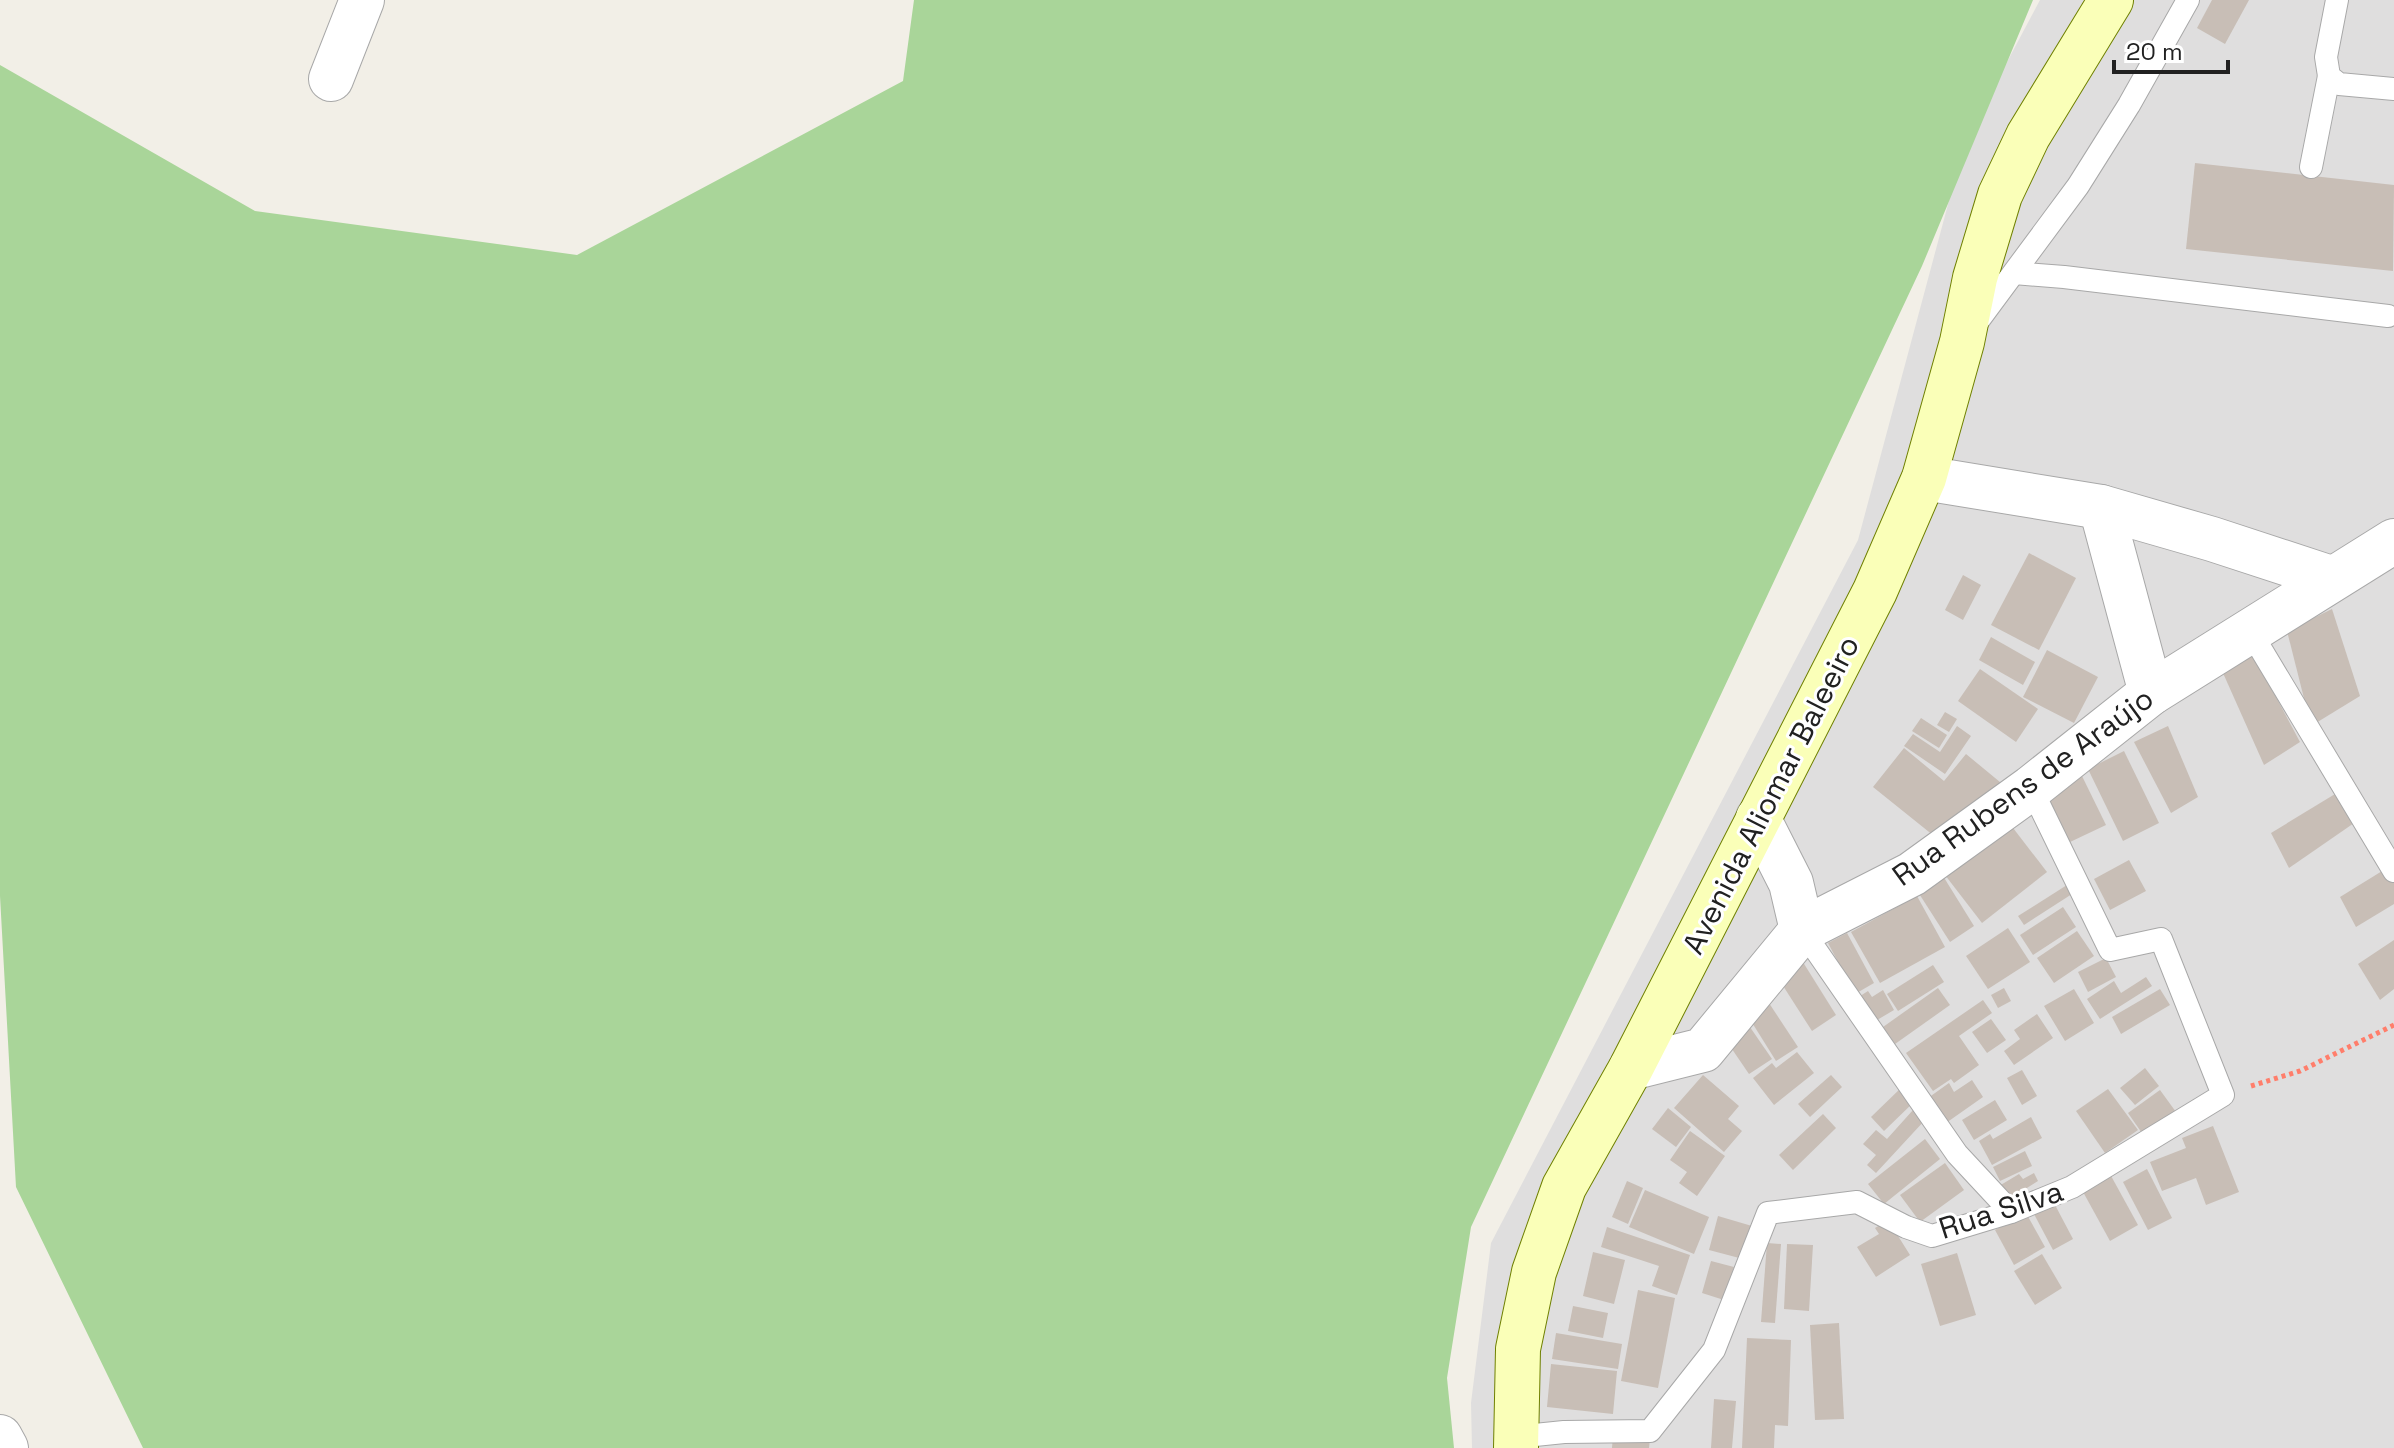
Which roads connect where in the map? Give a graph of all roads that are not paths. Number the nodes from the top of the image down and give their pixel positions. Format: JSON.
{"nodes":[{"id":1,"x":362,"y":0,"type":"edge"},
{"id":2,"x":2078,"y":0,"type":"edge"},
{"id":3,"x":2111,"y":0,"type":"edge"},
{"id":4,"x":2188,"y":0,"type":"edge"},
{"id":5,"x":2337,"y":0,"type":"edge"},
{"id":6,"x":2329,"y":76,"type":"junction"},
{"id":7,"x":331,"y":79,"type":"dead end"},
{"id":8,"x":2394,"y":89,"type":"edge"},
{"id":9,"x":2028,"y":136,"type":"junction"},
{"id":10,"x":2311,"y":167,"type":"dead end"},
{"id":11,"x":2014,"y":273,"type":"junction"},
{"id":12,"x":2388,"y":316,"type":"dead end"},
{"id":13,"x":1962,"y":342,"type":"junction"},
{"id":14,"x":1924,"y":478,"type":"junction"},
{"id":15,"x":2101,"y":507,"type":"junction"},
{"id":16,"x":2394,"y":541,"type":"edge"},
{"id":17,"x":2331,"y":578,"type":"junction"},
{"id":18,"x":2250,"y":631,"type":"junction"},
{"id":19,"x":2151,"y":693,"type":"junction"},
{"id":20,"x":2031,"y":788,"type":"junction"},
{"id":21,"x":1758,"y":818,"type":"junction"},
{"id":22,"x":2394,"y":871,"type":"edge"},
{"id":23,"x":1802,"y":930,"type":"junction"},
{"id":24,"x":1631,"y":1068,"type":"junction"},
{"id":25,"x":2011,"y":1212,"type":"junction"},
{"id":26,"x":0,"y":1437,"type":"edge"},
{"id":27,"x":1516,"y":1442,"type":"edge"},
{"id":28,"x":6,"y":1448,"type":"edge"}],
"edges":[{"from":1,"to":7,"type":"street"},
{"from":2,"to":9,"type":"main road","name":"Avenida Aliomar Baleeiro"},
{"from":3,"to":9,"type":"main road","name":"Avenida Aliomar Baleeiro"},
{"from":4,"to":11,"type":"lane"},
{"from":5,"to":6,"type":"lane"},
{"from":6,"to":8,"type":"lane"},
{"from":6,"to":10,"type":"lane"},
{"from":9,"to":13,"type":"main road","name":"Avenida Aliomar Baleeiro"},
{"from":11,"to":12,"type":"lane"},
{"from":11,"to":13,"type":"lane"},
{"from":13,"to":14,"type":"main road","name":"Avenida Aliomar Baleeiro"},
{"from":14,"to":15,"type":"street"},
{"from":14,"to":21,"type":"main road","name":"Avenida Aliomar Baleeiro"},
{"from":15,"to":17,"type":"street"},
{"from":15,"to":19,"type":"street"},
{"from":16,"to":17,"type":"street","name":"Rua Rubens de Araújo"},
{"from":17,"to":18,"type":"street","name":"Rua Rubens de Araújo"},
{"from":18,"to":19,"type":"street","name":"Rua Rubens de Araújo"},
{"from":18,"to":22,"type":"lane"},
{"from":19,"to":20,"type":"street","name":"Rua Rubens de Araújo"},
{"from":20,"to":23,"type":"street","name":"Rua Rubens de Araújo"},
{"from":20,"to":25,"type":"lane","name":"Rua Silva"},
{"from":21,"to":23,"type":"street"},
{"from":21,"to":24,"type":"main road","name":"Avenida Aliomar Baleeiro"},
{"from":23,"to":24,"type":"street","name":"Rua Rubens de Araújo"},
{"from":23,"to":25,"type":"lane"},
{"from":24,"to":27,"type":"main road","name":"Avenida Aliomar Baleeiro"},
{"from":25,"to":27,"type":"lane","name":"Rua Silva"},
{"from":26,"to":28,"type":"street"}]}
